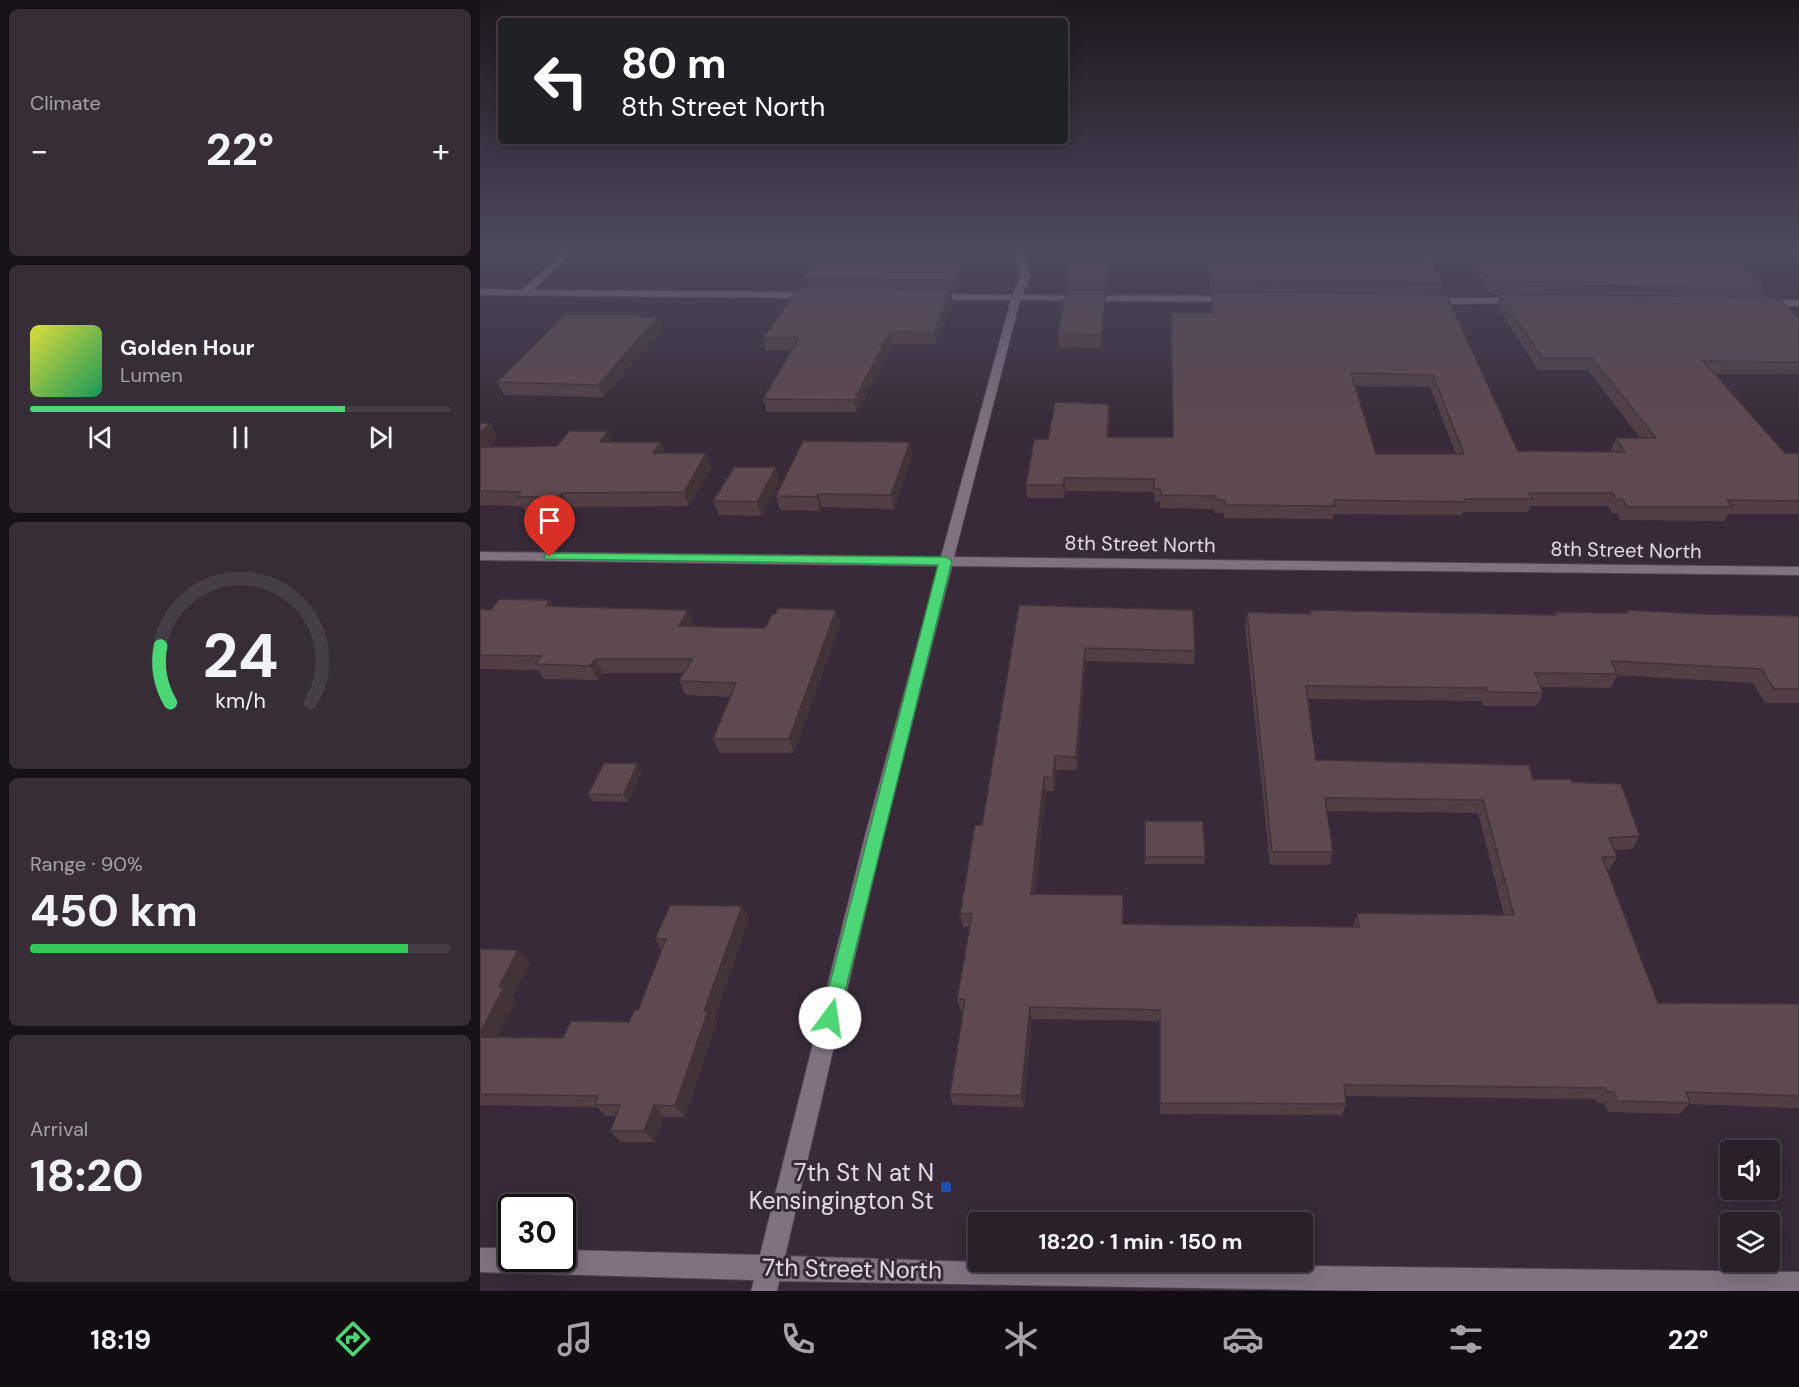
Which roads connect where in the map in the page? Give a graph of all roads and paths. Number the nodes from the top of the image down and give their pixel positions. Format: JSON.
{"nodes":[{"id":1,"x":1012,"y":312,"type":"edge"},
{"id":2,"x":480,"y":556,"type":"edge"},
{"id":3,"x":946,"y":561,"type":"junction"},
{"id":4,"x":1799,"y":572,"type":"edge"},
{"id":5,"x":480,"y":1260,"type":"edge"},
{"id":6,"x":767,"y":1280,"type":"edge"},
{"id":7,"x":1799,"y":1285,"type":"edge"}],
"edges":[{"from":1,"to":3,"type":"street"},
{"from":2,"to":3,"type":"street","name":"8th Street North"},
{"from":3,"to":4,"type":"street","name":"8th Street North"},
{"from":3,"to":6,"type":"street"},
{"from":5,"to":6,"type":"street","name":"7th Street North"},
{"from":6,"to":7,"type":"street","name":"7th Street North"}]}
